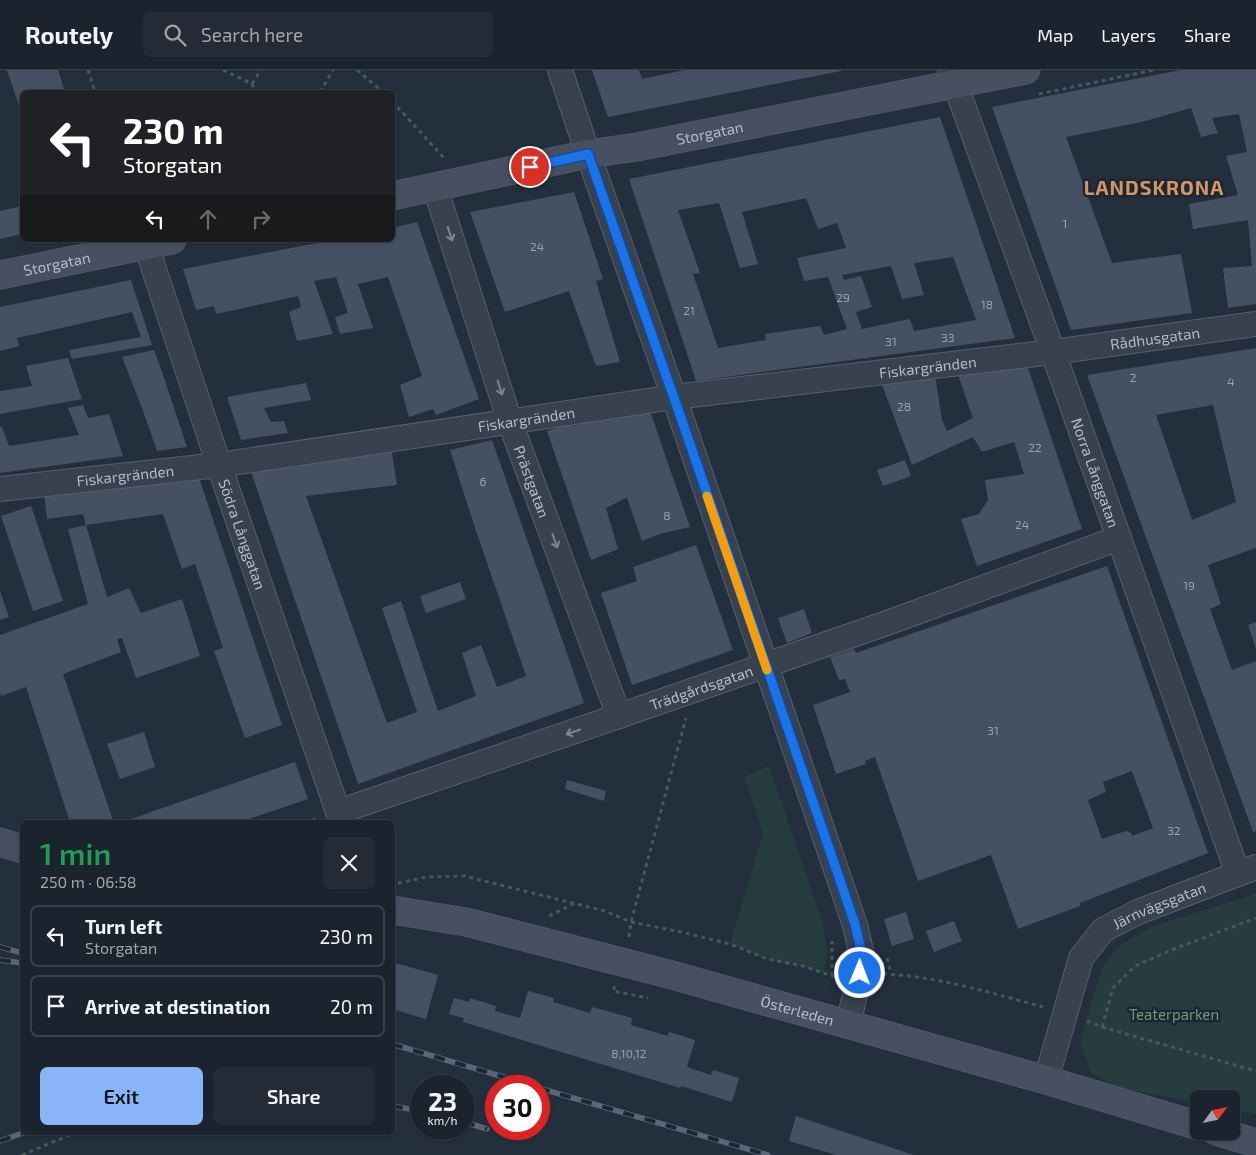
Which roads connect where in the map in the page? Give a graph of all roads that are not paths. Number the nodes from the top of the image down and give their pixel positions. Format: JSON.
{"nodes":[{"id":1,"x":560,"y":70,"type":"edge"},
{"id":2,"x":1026,"y":70,"type":"edge"},
{"id":3,"x":953,"y":77,"type":"edge"},
{"id":4,"x":588,"y":154,"type":"junction"},
{"id":5,"x":435,"y":187,"type":"junction"},
{"id":6,"x":395,"y":195,"type":"edge"},
{"id":7,"x":159,"y":243,"type":"edge"},
{"id":8,"x":0,"y":275,"type":"edge"},
{"id":9,"x":1256,"y":324,"type":"edge"},
{"id":10,"x":1053,"y":352,"type":"junction"},
{"id":11,"x":674,"y":397,"type":"junction"},
{"id":12,"x":510,"y":422,"type":"junction"},
{"id":13,"x":219,"y":466,"type":"junction"},
{"id":14,"x":0,"y":490,"type":"edge"},
{"id":15,"x":1119,"y":538,"type":"junction"},
{"id":16,"x":765,"y":665,"type":"junction"},
{"id":17,"x":619,"y":716,"type":"junction"},
{"id":18,"x":339,"y":817,"type":"edge"},
{"id":19,"x":0,"y":842,"type":"edge"},
{"id":20,"x":20,"y":848,"type":"edge"},
{"id":21,"x":1247,"y":871,"type":"edge"},
{"id":22,"x":395,"y":910,"type":"edge"},
{"id":23,"x":848,"y":1024,"type":"junction"},
{"id":24,"x":1046,"y":1080,"type":"junction"},
{"id":25,"x":1190,"y":1123,"type":"edge"},
{"id":26,"x":1240,"y":1138,"type":"edge"},
{"id":27,"x":1256,"y":1143,"type":"edge"}],
"edges":[{"from":1,"to":4,"type":"street"},
{"from":2,"to":3,"type":"street","name":"Storgatan"},
{"from":3,"to":4,"type":"street","name":"Storgatan"},
{"from":3,"to":10,"type":"street","name":"Norra Långgatan"},
{"from":4,"to":5,"type":"street","name":"Storgatan"},
{"from":4,"to":11,"type":"street"},
{"from":5,"to":6,"type":"street","name":"Storgatan"},
{"from":5,"to":12,"type":"street","name":"Prästgatan","one_way":true},
{"from":7,"to":8,"type":"street","name":"Storgatan"},
{"from":7,"to":13,"type":"street","name":"Södra Långgatan"},
{"from":9,"to":10,"type":"street","name":"Rådhusgatan"},
{"from":10,"to":11,"type":"street","name":"Fiskargränden"},
{"from":10,"to":15,"type":"street","name":"Norra Långgatan"},
{"from":11,"to":12,"type":"street","name":"Fiskargränden"},
{"from":11,"to":16,"type":"street"},
{"from":12,"to":13,"type":"street","name":"Fiskargränden"},
{"from":12,"to":17,"type":"street","name":"Prästgatan","one_way":true},
{"from":13,"to":14,"type":"street","name":"Fiskargränden"},
{"from":13,"to":18,"type":"street","name":"Södra Långgatan"},
{"from":15,"to":16,"type":"street","name":"Trädgårdsgatan"},
{"from":15,"to":21,"type":"street","name":"Norra Långgatan"},
{"from":16,"to":17,"type":"street","name":"Trädgårdsgatan"},
{"from":16,"to":23,"type":"street"},
{"from":17,"to":18,"type":"street","name":"Trädgårdsgatan","one_way":true},
{"from":19,"to":20,"type":"street"},
{"from":21,"to":24,"type":"street","name":"Järnvägsgatan"},
{"from":22,"to":23,"type":"street","name":"Österleden"},
{"from":23,"to":24,"type":"street","name":"Österleden"},
{"from":24,"to":25,"type":"street","name":"Österleden"},
{"from":26,"to":27,"type":"street"}]}
